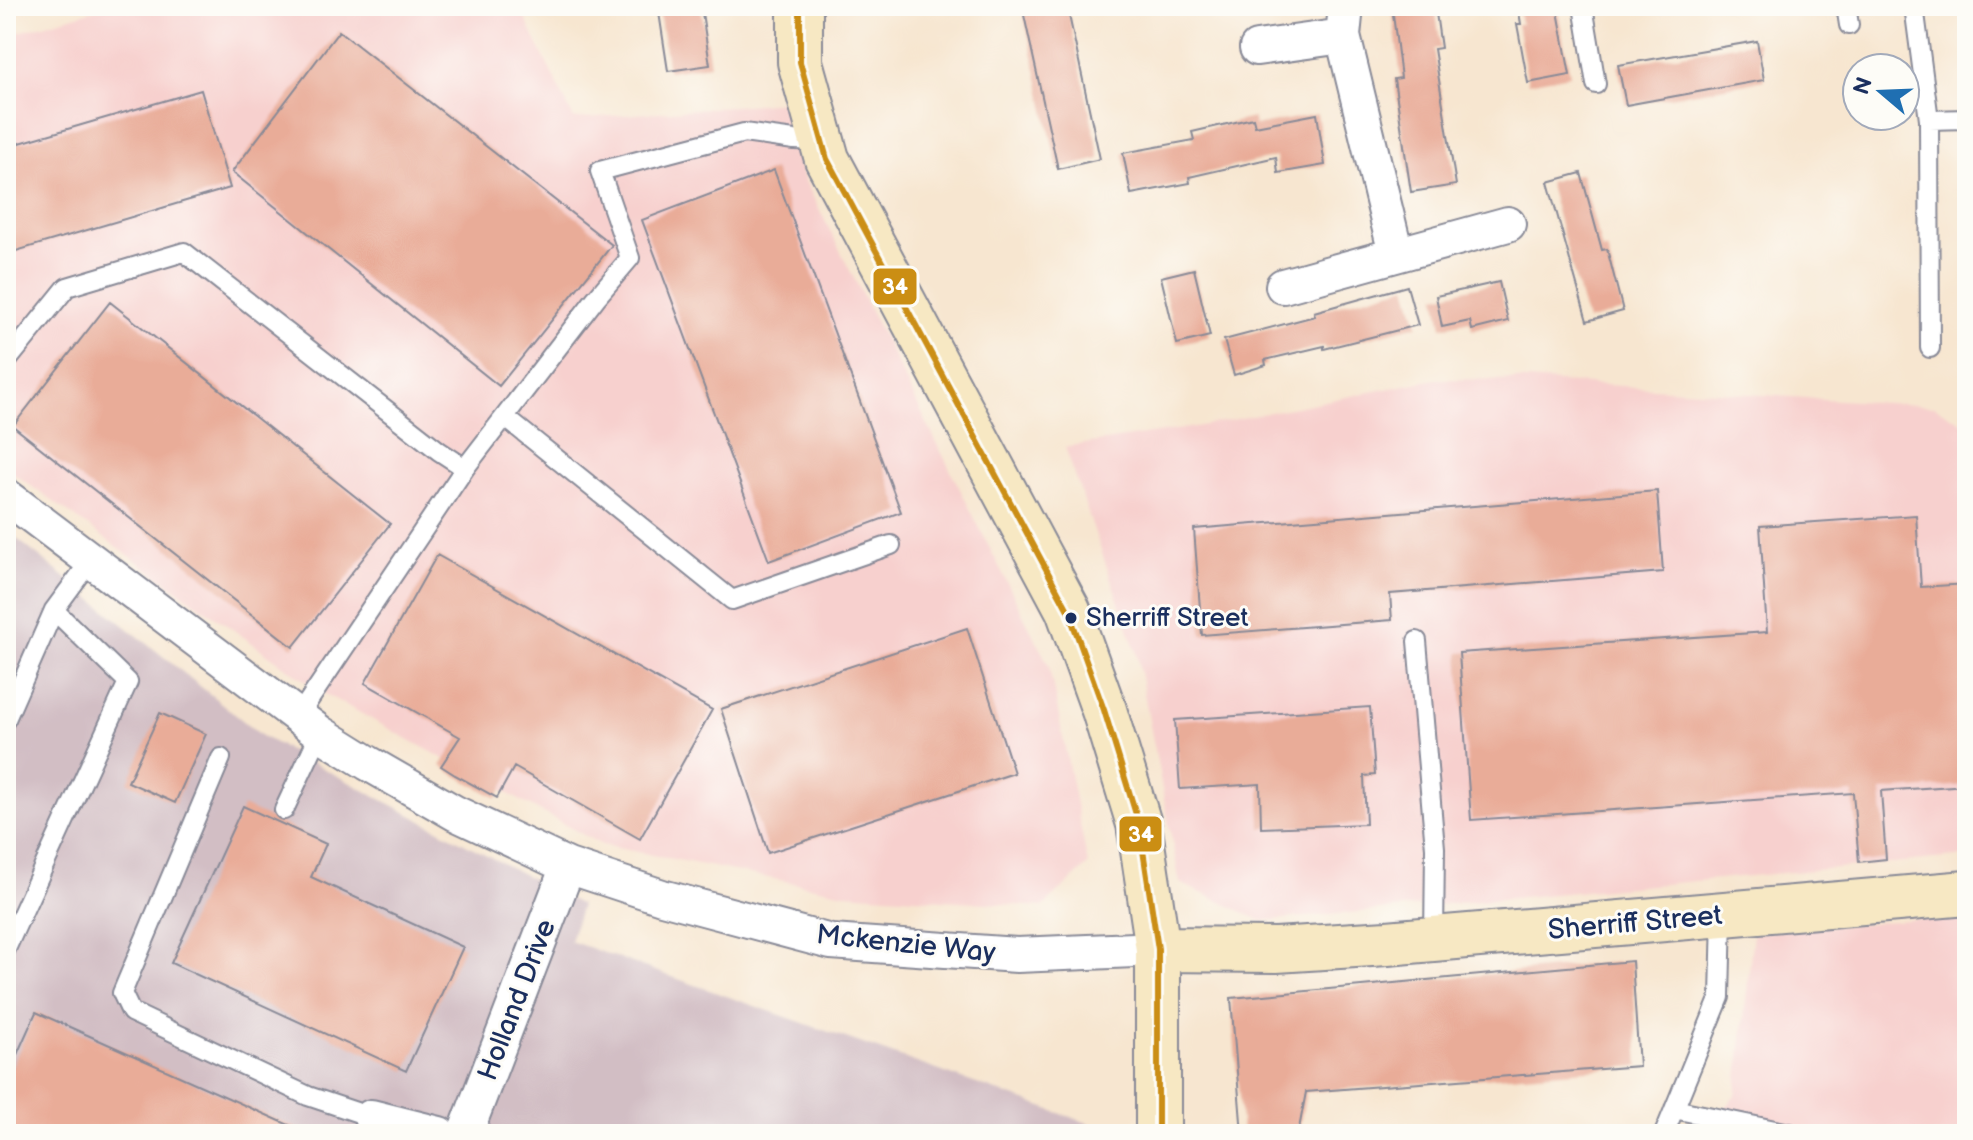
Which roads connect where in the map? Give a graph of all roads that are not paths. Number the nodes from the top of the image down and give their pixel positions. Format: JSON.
{"nodes":[{"id":1,"x":800,"y":6,"type":"edge"},
{"id":2,"x":1583,"y":6,"type":"edge"},
{"id":3,"x":1846,"y":6,"type":"edge"},
{"id":4,"x":1914,"y":6,"type":"edge"},
{"id":5,"x":1345,"y":21,"type":"edge"},
{"id":6,"x":1849,"y":25,"type":"dead end"},
{"id":7,"x":1257,"y":48,"type":"dead end"},
{"id":8,"x":1596,"y":84,"type":"dead end"},
{"id":9,"x":1967,"y":119,"type":"edge"},
{"id":10,"x":1929,"y":120,"type":"junction"},
{"id":11,"x":822,"y":141,"type":"junction"},
{"id":12,"x":1508,"y":224,"type":"dead end"},
{"id":13,"x":1396,"y":254,"type":"junction"},
{"id":14,"x":1283,"y":286,"type":"dead end"},
{"id":15,"x":1930,"y":348,"type":"dead end"},
{"id":16,"x":7,"y":361,"type":"edge"},
{"id":17,"x":506,"y":418,"type":"junction"},
{"id":18,"x":465,"y":468,"type":"junction"},
{"id":19,"x":6,"y":496,"type":"edge"},
{"id":20,"x":891,"y":545,"type":"dead end"},
{"id":21,"x":91,"y":560,"type":"junction"},
{"id":22,"x":54,"y":610,"type":"junction"},
{"id":23,"x":1417,"y":641,"type":"dead end"},
{"id":24,"x":6,"y":719,"type":"edge"},
{"id":25,"x":309,"y":725,"type":"junction"},
{"id":26,"x":221,"y":758,"type":"dead end"},
{"id":27,"x":284,"y":810,"type":"dead end"},
{"id":28,"x":568,"y":866,"type":"junction"},
{"id":29,"x":1967,"y":893,"type":"edge"},
{"id":30,"x":1722,"y":915,"type":"junction"},
{"id":31,"x":1434,"y":939,"type":"junction"},
{"id":32,"x":6,"y":949,"type":"edge"},
{"id":33,"x":1158,"y":949,"type":"junction"},
{"id":34,"x":1674,"y":1109,"type":"junction"},
{"id":35,"x":371,"y":1117,"type":"joint"},
{"id":36,"x":439,"y":1134,"type":"edge"},
{"id":37,"x":465,"y":1134,"type":"edge"},
{"id":38,"x":1158,"y":1134,"type":"edge"},
{"id":39,"x":1664,"y":1134,"type":"edge"},
{"id":40,"x":1794,"y":1134,"type":"edge"}],
"edges":[{"from":1,"to":11,"type":"main road"},
{"from":2,"to":8,"type":"lane"},
{"from":3,"to":6,"type":"lane"},
{"from":4,"to":10,"type":"lane"},
{"from":5,"to":7,"type":"street"},
{"from":5,"to":13,"type":"street"},
{"from":9,"to":10,"type":"lane"},
{"from":10,"to":15,"type":"lane"},
{"from":11,"to":17,"type":"lane"},
{"from":11,"to":33,"type":"main road"},
{"from":12,"to":13,"type":"street"},
{"from":13,"to":14,"type":"street"},
{"from":16,"to":18,"type":"lane"},
{"from":17,"to":18,"type":"lane"},
{"from":17,"to":20,"type":"lane"},
{"from":18,"to":25,"type":"lane"},
{"from":19,"to":21,"type":"street","name":"Mckenzie Way"},
{"from":21,"to":22,"type":"lane"},
{"from":21,"to":25,"type":"street","name":"Mckenzie Way"},
{"from":22,"to":24,"type":"lane"},
{"from":22,"to":32,"type":"lane"},
{"from":23,"to":31,"type":"lane"},
{"from":25,"to":27,"type":"lane"},
{"from":25,"to":28,"type":"street","name":"Mckenzie Way"},
{"from":26,"to":35,"type":"lane"},
{"from":28,"to":33,"type":"street","name":"Mckenzie Way"},
{"from":28,"to":37,"type":"street","name":"Holland Drive"},
{"from":29,"to":30,"type":"main road","name":"Sherriff Street"},
{"from":30,"to":31,"type":"main road","name":"Sherriff Street"},
{"from":30,"to":34,"type":"lane"},
{"from":31,"to":33,"type":"main road","name":"Sherriff Street"},
{"from":33,"to":38,"type":"main road"},
{"from":34,"to":39,"type":"lane"},
{"from":34,"to":40,"type":"lane"},
{"from":35,"to":36,"type":"street"}]}
